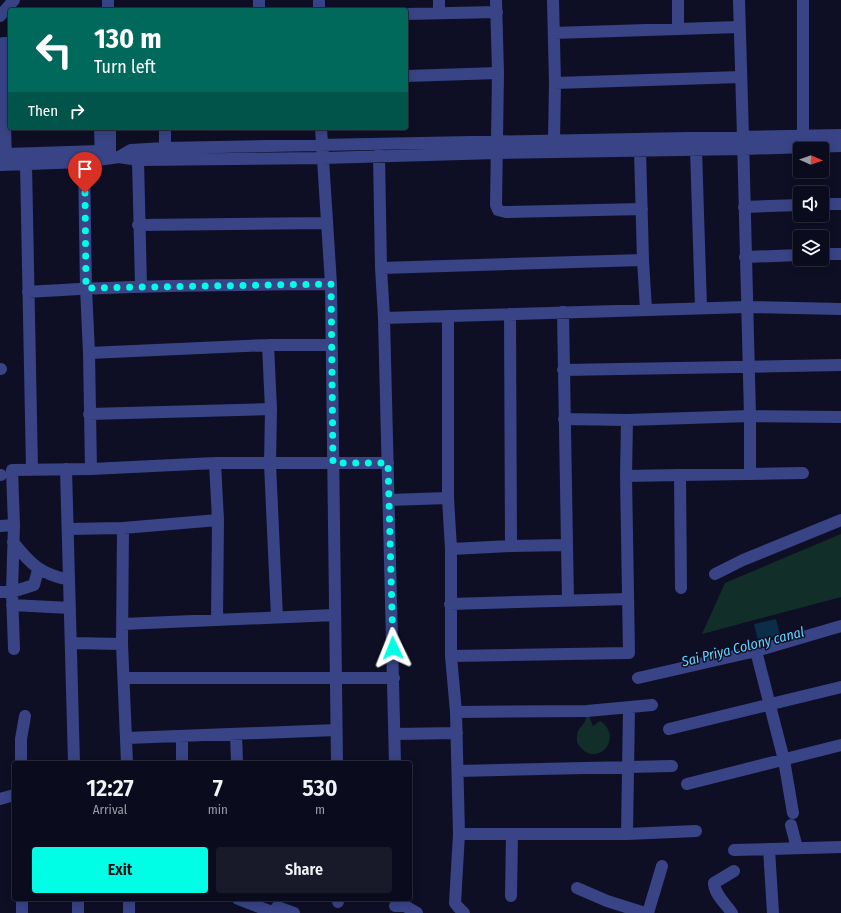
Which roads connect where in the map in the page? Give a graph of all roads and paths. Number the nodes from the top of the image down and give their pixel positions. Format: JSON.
{"nodes":[{"id":1,"x":14,"y":0,"type":"edge"},
{"id":2,"x":439,"y":0,"type":"edge"},
{"id":3,"x":553,"y":0,"type":"edge"},
{"id":4,"x":678,"y":0,"type":"edge"},
{"id":5,"x":739,"y":0,"type":"edge"},
{"id":6,"x":803,"y":0,"type":"edge"},
{"id":7,"x":496,"y":6,"type":"edge"},
{"id":8,"x":440,"y":13,"type":"junction"},
{"id":9,"x":408,"y":14,"type":"edge"},
{"id":10,"x":0,"y":16,"type":"edge"},
{"id":11,"x":739,"y":27,"type":"junction"},
{"id":12,"x":678,"y":29,"type":"junction"},
{"id":13,"x":554,"y":33,"type":"junction"},
{"id":14,"x":8,"y":43,"type":"edge"},
{"id":15,"x":498,"y":73,"type":"junction"},
{"id":16,"x":408,"y":76,"type":"edge"},
{"id":17,"x":741,"y":77,"type":"junction"},
{"id":18,"x":555,"y":83,"type":"junction"},
{"id":19,"x":2,"y":85,"type":"edge"},
{"id":20,"x":7,"y":99,"type":"edge"},
{"id":21,"x":101,"y":130,"type":"edge"},
{"id":22,"x":110,"y":130,"type":"edge"},
{"id":23,"x":165,"y":130,"type":"edge"},
{"id":24,"x":321,"y":130,"type":"edge"},
{"id":25,"x":841,"y":135,"type":"edge"},
{"id":26,"x":803,"y":136,"type":"junction"},
{"id":27,"x":554,"y":140,"type":"junction"},
{"id":28,"x":743,"y":143,"type":"junction"},
{"id":29,"x":322,"y":144,"type":"junction"},
{"id":30,"x":841,"y":146,"type":"edge"},
{"id":31,"x":497,"y":147,"type":"junction"},
{"id":32,"x":165,"y":148,"type":"junction"},
{"id":33,"x":696,"y":149,"type":"junction"},
{"id":34,"x":640,"y":150,"type":"junction"},
{"id":35,"x":379,"y":155,"type":"junction"},
{"id":36,"x":108,"y":156,"type":"junction"},
{"id":37,"x":323,"y":158,"type":"junction"},
{"id":38,"x":138,"y":160,"type":"junction"},
{"id":39,"x":4,"y":161,"type":"edge"},
{"id":40,"x":84,"y":162,"type":"junction"},
{"id":41,"x":26,"y":164,"type":"junction"},
{"id":42,"x":829,"y":204,"type":"edge"},
{"id":43,"x":841,"y":204,"type":"edge"},
{"id":44,"x":793,"y":205,"type":"edge"},
{"id":45,"x":744,"y":207,"type":"junction"},
{"id":46,"x":642,"y":209,"type":"junction"},
{"id":47,"x":326,"y":223,"type":"junction"},
{"id":48,"x":138,"y":225,"type":"junction"},
{"id":49,"x":829,"y":254,"type":"edge"},
{"id":50,"x":841,"y":254,"type":"edge"},
{"id":51,"x":793,"y":255,"type":"edge"},
{"id":52,"x":745,"y":257,"type":"junction"},
{"id":53,"x":643,"y":260,"type":"junction"},
{"id":54,"x":381,"y":268,"type":"junction"},
{"id":55,"x":331,"y":284,"type":"junction"},
{"id":56,"x":141,"y":286,"type":"junction"},
{"id":57,"x":86,"y":288,"type":"junction"},
{"id":58,"x":28,"y":292,"type":"junction"},
{"id":59,"x":747,"y":307,"type":"junction"},
{"id":60,"x":702,"y":308,"type":"junction"},
{"id":61,"x":841,"y":309,"type":"edge"},
{"id":62,"x":646,"y":310,"type":"junction"},
{"id":63,"x":563,"y":312,"type":"junction"},
{"id":64,"x":510,"y":314,"type":"junction"},
{"id":65,"x":448,"y":316,"type":"junction"},
{"id":66,"x":384,"y":318,"type":"junction"},
{"id":67,"x":268,"y":345,"type":"junction"},
{"id":68,"x":331,"y":345,"type":"junction"},
{"id":69,"x":89,"y":353,"type":"junction"},
{"id":70,"x":841,"y":366,"type":"edge"},
{"id":71,"x":748,"y":368,"type":"junction"},
{"id":72,"x":563,"y":370,"type":"junction"},
{"id":73,"x":271,"y":409,"type":"junction"},
{"id":74,"x":89,"y":414,"type":"junction"},
{"id":75,"x":750,"y":416,"type":"junction"},
{"id":76,"x":841,"y":417,"type":"edge"},
{"id":77,"x":564,"y":419,"type":"junction"},
{"id":78,"x":627,"y":420,"type":"junction"},
{"id":79,"x":333,"y":463,"type":"junction"},
{"id":80,"x":388,"y":463,"type":"junction"},
{"id":81,"x":215,"y":464,"type":"junction"},
{"id":82,"x":270,"y":464,"type":"junction"},
{"id":83,"x":32,"y":469,"type":"junction"},
{"id":84,"x":66,"y":469,"type":"junction"},
{"id":85,"x":91,"y":469,"type":"junction"},
{"id":86,"x":803,"y":473,"type":"dead end"},
{"id":87,"x":680,"y":474,"type":"junction"},
{"id":88,"x":750,"y":474,"type":"junction"},
{"id":89,"x":626,"y":476,"type":"junction"},
{"id":90,"x":448,"y":498,"type":"junction"},
{"id":91,"x":389,"y":500,"type":"junction"},
{"id":92,"x":218,"y":520,"type":"junction"},
{"id":93,"x":841,"y":520,"type":"edge"},
{"id":94,"x":0,"y":526,"type":"edge"},
{"id":95,"x":14,"y":526,"type":"junction"},
{"id":96,"x":123,"y":528,"type":"junction"},
{"id":97,"x":68,"y":530,"type":"junction"},
{"id":98,"x":13,"y":542,"type":"junction"},
{"id":99,"x":567,"y":545,"type":"junction"},
{"id":100,"x":511,"y":546,"type":"junction"},
{"id":101,"x":451,"y":549,"type":"junction"},
{"id":102,"x":38,"y":570,"type":"junction"},
{"id":103,"x":715,"y":574,"type":"dead end"},
{"id":104,"x":69,"y":580,"type":"junction"},
{"id":105,"x":681,"y":588,"type":"dead end"},
{"id":106,"x":6,"y":592,"type":"edge"},
{"id":107,"x":628,"y":599,"type":"junction"},
{"id":108,"x":568,"y":601,"type":"junction"},
{"id":109,"x":450,"y":604,"type":"junction"},
{"id":110,"x":12,"y":605,"type":"junction"},
{"id":111,"x":70,"y":608,"type":"junction"},
{"id":112,"x":335,"y":615,"type":"junction"},
{"id":113,"x":277,"y":617,"type":"junction"},
{"id":114,"x":217,"y":620,"type":"junction"},
{"id":115,"x":123,"y":624,"type":"junction"},
{"id":116,"x":841,"y":626,"type":"edge"},
{"id":117,"x":71,"y":643,"type":"junction"},
{"id":118,"x":122,"y":644,"type":"junction"},
{"id":119,"x":14,"y":649,"type":"dead end"},
{"id":120,"x":756,"y":650,"type":"junction"},
{"id":121,"x":451,"y":656,"type":"junction"},
{"id":122,"x":125,"y":678,"type":"junction"},
{"id":123,"x":336,"y":678,"type":"junction"},
{"id":124,"x":394,"y":678,"type":"junction"},
{"id":125,"x":638,"y":678,"type":"dead end"},
{"id":126,"x":841,"y":687,"type":"edge"},
{"id":127,"x":652,"y":705,"type":"dead end"},
{"id":128,"x":770,"y":705,"type":"junction"},
{"id":129,"x":629,"y":708,"type":"junction"},
{"id":130,"x":456,"y":712,"type":"junction"},
{"id":131,"x":25,"y":716,"type":"dead end"},
{"id":132,"x":669,"y":729,"type":"dead end"},
{"id":133,"x":336,"y":730,"type":"junction"},
{"id":134,"x":457,"y":733,"type":"junction"},
{"id":135,"x":236,"y":734,"type":"junction"},
{"id":136,"x":395,"y":734,"type":"junction"},
{"id":137,"x":182,"y":736,"type":"junction"},
{"id":138,"x":127,"y":738,"type":"junction"},
{"id":139,"x":840,"y":749,"type":"edge"},
{"id":140,"x":784,"y":760,"type":"junction"},
{"id":141,"x":21,"y":761,"type":"edge"},
{"id":142,"x":74,"y":761,"type":"edge"},
{"id":143,"x":127,"y":761,"type":"edge"},
{"id":144,"x":182,"y":761,"type":"edge"},
{"id":145,"x":237,"y":761,"type":"edge"},
{"id":146,"x":336,"y":761,"type":"edge"},
{"id":147,"x":395,"y":761,"type":"edge"},
{"id":148,"x":672,"y":766,"type":"dead end"},
{"id":149,"x":628,"y":767,"type":"junction"},
{"id":150,"x":458,"y":771,"type":"junction"},
{"id":151,"x":687,"y":784,"type":"dead end"},
{"id":152,"x":12,"y":796,"type":"edge"},
{"id":153,"x":0,"y":799,"type":"edge"},
{"id":154,"x":794,"y":813,"type":"dead end"},
{"id":155,"x":790,"y":825,"type":"dead end"},
{"id":156,"x":696,"y":832,"type":"dead end"},
{"id":157,"x":459,"y":834,"type":"junction"},
{"id":158,"x":512,"y":834,"type":"junction"},
{"id":159,"x":627,"y":834,"type":"junction"},
{"id":160,"x":841,"y":847,"type":"edge"},
{"id":161,"x":797,"y":848,"type":"junction"},
{"id":162,"x":769,"y":849,"type":"junction"},
{"id":163,"x":734,"y":850,"type":"dead end"},
{"id":164,"x":662,"y":866,"type":"dead end"},
{"id":165,"x":734,"y":871,"type":"dead end"},
{"id":166,"x":577,"y":888,"type":"dead end"},
{"id":167,"x":511,"y":896,"type":"dead end"},
{"id":168,"x":22,"y":901,"type":"edge"},
{"id":169,"x":78,"y":901,"type":"edge"},
{"id":170,"x":129,"y":901,"type":"edge"},
{"id":171,"x":243,"y":901,"type":"edge"},
{"id":172,"x":395,"y":906,"type":"edge"},
{"id":173,"x":460,"y":912,"type":"edge"},
{"id":174,"x":22,"y":913,"type":"edge"},
{"id":175,"x":78,"y":913,"type":"edge"},
{"id":176,"x":129,"y":913,"type":"edge"},
{"id":177,"x":275,"y":913,"type":"edge"},
{"id":178,"x":294,"y":913,"type":"edge"},
{"id":179,"x":417,"y":913,"type":"edge"},
{"id":180,"x":647,"y":913,"type":"edge"},
{"id":181,"x":732,"y":913,"type":"edge"},
{"id":182,"x":773,"y":913,"type":"edge"}],
"edges":[{"from":1,"to":10,"type":"street"},
{"from":2,"to":8,"type":"street"},
{"from":3,"to":13,"type":"street"},
{"from":4,"to":12,"type":"street"},
{"from":5,"to":11,"type":"street"},
{"from":6,"to":26,"type":"street"},
{"from":7,"to":8,"type":"street"},
{"from":7,"to":15,"type":"street"},
{"from":8,"to":9,"type":"street"},
{"from":11,"to":12,"type":"street"},
{"from":11,"to":17,"type":"street"},
{"from":12,"to":13,"type":"street"},
{"from":13,"to":18,"type":"street"},
{"from":14,"to":19,"type":"street"},
{"from":15,"to":16,"type":"street"},
{"from":15,"to":31,"type":"street"},
{"from":17,"to":18,"type":"street"},
{"from":17,"to":28,"type":"street"},
{"from":18,"to":27,"type":"street"},
{"from":19,"to":20,"type":"street"},
{"from":20,"to":39,"type":"street"},
{"from":21,"to":36,"type":"street"},
{"from":22,"to":36,"type":"street"},
{"from":23,"to":32,"type":"street"},
{"from":24,"to":29,"type":"street"},
{"from":25,"to":26,"type":"street"},
{"from":26,"to":28,"type":"street"},
{"from":27,"to":28,"type":"street"},
{"from":27,"to":31,"type":"street"},
{"from":28,"to":30,"type":"street"},
{"from":28,"to":33,"type":"street"},
{"from":28,"to":45,"type":"street"},
{"from":29,"to":31,"type":"street"},
{"from":29,"to":32,"type":"street"},
{"from":29,"to":37,"type":"street"},
{"from":31,"to":34,"type":"street"},
{"from":31,"to":35,"type":"street"},
{"from":31,"to":46,"type":"street"},
{"from":32,"to":36,"type":"street"},
{"from":33,"to":34,"type":"street"},
{"from":33,"to":60,"type":"street"},
{"from":34,"to":46,"type":"street"},
{"from":35,"to":37,"type":"street"},
{"from":35,"to":54,"type":"street"},
{"from":36,"to":38,"type":"street"},
{"from":36,"to":39,"type":"street"},
{"from":36,"to":40,"type":"street"},
{"from":37,"to":38,"type":"street"},
{"from":37,"to":47,"type":"street"},
{"from":38,"to":48,"type":"street"},
{"from":39,"to":41,"type":"street"},
{"from":40,"to":41,"type":"street"},
{"from":40,"to":57,"type":"street"},
{"from":41,"to":58,"type":"street"},
{"from":42,"to":43,"type":"street"},
{"from":44,"to":45,"type":"street"},
{"from":45,"to":52,"type":"street"},
{"from":46,"to":53,"type":"street"},
{"from":47,"to":48,"type":"street"},
{"from":47,"to":55,"type":"street"},
{"from":48,"to":56,"type":"street"},
{"from":49,"to":50,"type":"street"},
{"from":51,"to":52,"type":"street"},
{"from":52,"to":59,"type":"street"},
{"from":53,"to":54,"type":"street"},
{"from":53,"to":62,"type":"street"},
{"from":54,"to":66,"type":"street"},
{"from":55,"to":56,"type":"street"},
{"from":55,"to":68,"type":"street"},
{"from":56,"to":57,"type":"street"},
{"from":57,"to":58,"type":"street"},
{"from":57,"to":69,"type":"street"},
{"from":58,"to":83,"type":"street"},
{"from":59,"to":60,"type":"street"},
{"from":59,"to":61,"type":"street"},
{"from":59,"to":71,"type":"street"},
{"from":60,"to":62,"type":"street"},
{"from":62,"to":63,"type":"street"},
{"from":63,"to":64,"type":"street"},
{"from":63,"to":72,"type":"street"},
{"from":64,"to":65,"type":"street"},
{"from":64,"to":100,"type":"street"},
{"from":65,"to":66,"type":"street"},
{"from":65,"to":90,"type":"street"},
{"from":66,"to":80,"type":"street"},
{"from":67,"to":68,"type":"street"},
{"from":67,"to":69,"type":"street"},
{"from":67,"to":73,"type":"street"},
{"from":68,"to":79,"type":"street"},
{"from":69,"to":74,"type":"street"},
{"from":70,"to":71,"type":"street"},
{"from":71,"to":72,"type":"street"},
{"from":71,"to":75,"type":"street"},
{"from":72,"to":77,"type":"street"},
{"from":73,"to":74,"type":"street"},
{"from":73,"to":82,"type":"street"},
{"from":74,"to":85,"type":"street"},
{"from":75,"to":76,"type":"street"},
{"from":75,"to":78,"type":"street"},
{"from":75,"to":88,"type":"street"},
{"from":77,"to":78,"type":"street"},
{"from":77,"to":99,"type":"street"},
{"from":78,"to":89,"type":"street"},
{"from":79,"to":80,"type":"street"},
{"from":79,"to":82,"type":"street"},
{"from":79,"to":112,"type":"street"},
{"from":80,"to":91,"type":"street"},
{"from":81,"to":82,"type":"street"},
{"from":81,"to":85,"type":"street"},
{"from":81,"to":92,"type":"street"},
{"from":82,"to":113,"type":"street"},
{"from":83,"to":84,"type":"street"},
{"from":83,"to":95,"type":"street"},
{"from":84,"to":85,"type":"street"},
{"from":84,"to":97,"type":"street"},
{"from":86,"to":88,"type":"street"},
{"from":87,"to":88,"type":"street"},
{"from":87,"to":89,"type":"street"},
{"from":87,"to":105,"type":"street"},
{"from":89,"to":107,"type":"street"},
{"from":90,"to":91,"type":"street"},
{"from":90,"to":101,"type":"street"},
{"from":91,"to":124,"type":"street"},
{"from":92,"to":96,"type":"street"},
{"from":92,"to":114,"type":"street"},
{"from":93,"to":103,"type":"street"},
{"from":94,"to":95,"type":"street"},
{"from":95,"to":98,"type":"street"},
{"from":96,"to":97,"type":"street"},
{"from":96,"to":115,"type":"street"},
{"from":97,"to":104,"type":"street"},
{"from":98,"to":102,"type":"street"},
{"from":98,"to":106,"type":"street"},
{"from":99,"to":100,"type":"street"},
{"from":99,"to":108,"type":"street"},
{"from":100,"to":101,"type":"street"},
{"from":101,"to":109,"type":"street"},
{"from":102,"to":104,"type":"street"},
{"from":102,"to":106,"type":"street"},
{"from":104,"to":111,"type":"street"},
{"from":106,"to":110,"type":"street"},
{"from":107,"to":108,"type":"street"},
{"from":107,"to":121,"type":"street"},
{"from":108,"to":109,"type":"street"},
{"from":109,"to":121,"type":"street"},
{"from":110,"to":111,"type":"street"},
{"from":110,"to":119,"type":"street"},
{"from":111,"to":117,"type":"street"},
{"from":112,"to":113,"type":"street"},
{"from":112,"to":123,"type":"street"},
{"from":113,"to":114,"type":"street"},
{"from":114,"to":115,"type":"street"},
{"from":115,"to":118,"type":"street"},
{"from":116,"to":120,"type":"street"},
{"from":117,"to":118,"type":"street"},
{"from":117,"to":142,"type":"street"},
{"from":118,"to":122,"type":"street"},
{"from":120,"to":125,"type":"street"},
{"from":120,"to":128,"type":"street"},
{"from":121,"to":130,"type":"street"},
{"from":122,"to":123,"type":"street"},
{"from":122,"to":138,"type":"street"},
{"from":123,"to":124,"type":"street"},
{"from":123,"to":133,"type":"street"},
{"from":124,"to":136,"type":"street"},
{"from":126,"to":128,"type":"street"},
{"from":127,"to":129,"type":"street"},
{"from":128,"to":132,"type":"street"},
{"from":128,"to":140,"type":"street"},
{"from":129,"to":130,"type":"street"},
{"from":129,"to":149,"type":"street"},
{"from":130,"to":134,"type":"street"},
{"from":131,"to":141,"type":"street"},
{"from":133,"to":135,"type":"street"},
{"from":133,"to":146,"type":"street"},
{"from":134,"to":136,"type":"street"},
{"from":134,"to":150,"type":"street"},
{"from":135,"to":137,"type":"street"},
{"from":135,"to":145,"type":"street"},
{"from":136,"to":147,"type":"street"},
{"from":137,"to":138,"type":"street"},
{"from":137,"to":144,"type":"street"},
{"from":138,"to":143,"type":"street"},
{"from":139,"to":140,"type":"street"},
{"from":140,"to":151,"type":"street"},
{"from":140,"to":154,"type":"street"},
{"from":148,"to":149,"type":"street"},
{"from":149,"to":150,"type":"street"},
{"from":149,"to":159,"type":"street"},
{"from":150,"to":157,"type":"street"},
{"from":152,"to":153,"type":"street"},
{"from":155,"to":161,"type":"street"},
{"from":156,"to":159,"type":"street"},
{"from":157,"to":158,"type":"street"},
{"from":157,"to":173,"type":"street"},
{"from":158,"to":159,"type":"street"},
{"from":158,"to":167,"type":"street"},
{"from":160,"to":161,"type":"street"},
{"from":161,"to":162,"type":"street"},
{"from":162,"to":163,"type":"street"},
{"from":162,"to":182,"type":"street"},
{"from":164,"to":180,"type":"street"},
{"from":165,"to":181,"type":"street"},
{"from":166,"to":180,"type":"street"},
{"from":168,"to":174,"type":"street"},
{"from":169,"to":175,"type":"street"},
{"from":170,"to":176,"type":"street"},
{"from":171,"to":177,"type":"street"},
{"from":172,"to":179,"type":"street"},
{"from":177,"to":178,"type":"street"}]}
